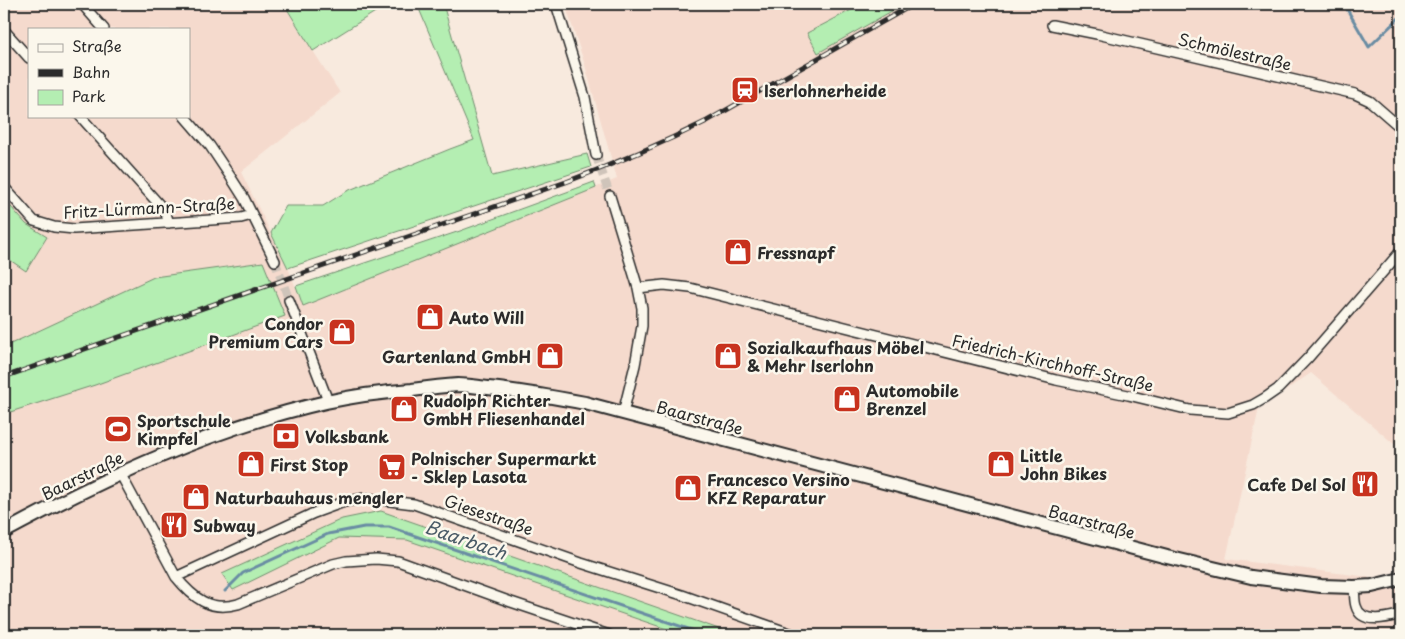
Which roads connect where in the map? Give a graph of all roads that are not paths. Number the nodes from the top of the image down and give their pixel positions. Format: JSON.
{"nodes":[{"id":1,"x":82,"y":4,"type":"edge"},
{"id":2,"x":556,"y":4,"type":"edge"},
{"id":3,"x":1052,"y":25,"type":"dead end"},
{"id":4,"x":103,"y":28,"type":"edge"},
{"id":5,"x":4,"y":30,"type":"edge"},
{"id":6,"x":28,"y":57,"type":"edge"},
{"id":7,"x":82,"y":118,"type":"edge"},
{"id":8,"x":186,"y":118,"type":"edge"},
{"id":9,"x":1401,"y":128,"type":"edge"},
{"id":10,"x":596,"y":155,"type":"tunnel mouth"},
{"id":11,"x":4,"y":187,"type":"edge"},
{"id":12,"x":610,"y":196,"type":"tunnel mouth"},
{"id":13,"x":252,"y":215,"type":"junction"},
{"id":14,"x":169,"y":223,"type":"junction"},
{"id":15,"x":1401,"y":251,"type":"edge"},
{"id":16,"x":275,"y":261,"type":"tunnel mouth"},
{"id":17,"x":638,"y":288,"type":"junction"},
{"id":18,"x":289,"y":300,"type":"tunnel mouth"},
{"id":19,"x":328,"y":401,"type":"junction"},
{"id":20,"x":623,"y":413,"type":"junction"},
{"id":21,"x":120,"y":473,"type":"junction"},
{"id":22,"x":4,"y":532,"type":"edge"},
{"id":23,"x":176,"y":577,"type":"junction"},
{"id":24,"x":1401,"y":579,"type":"edge"},
{"id":25,"x":1354,"y":587,"type":"junction"},
{"id":26,"x":1401,"y":614,"type":"edge"},
{"id":27,"x":609,"y":635,"type":"edge"},
{"id":28,"x":795,"y":635,"type":"edge"}],
"edges":[{"from":1,"to":4,"type":"street"},
{"from":2,"to":10,"type":"street"},
{"from":3,"to":9,"type":"street","name":"Schmölestraße"},
{"from":5,"to":6,"type":"street"},
{"from":7,"to":14,"type":"street"},
{"from":8,"to":13,"type":"street"},
{"from":11,"to":14,"type":"street","name":"Fritz-Lürmann-Straße"},
{"from":12,"to":17,"type":"street"},
{"from":13,"to":14,"type":"street","name":"Fritz-Lürmann-Straße"},
{"from":13,"to":16,"type":"street"},
{"from":15,"to":17,"type":"street","name":"Friedrich-Kirchhoff-Straße"},
{"from":17,"to":20,"type":"street"},
{"from":18,"to":19,"type":"street"},
{"from":19,"to":20,"type":"main road","name":"Baarstraße"},
{"from":19,"to":21,"type":"main road","name":"Baarstraße"},
{"from":20,"to":25,"type":"main road","name":"Baarstraße"},
{"from":21,"to":22,"type":"main road","name":"Baarstraße"},
{"from":21,"to":23,"type":"street"},
{"from":23,"to":27,"type":"street"},
{"from":23,"to":28,"type":"street","name":"Giesestraße"},
{"from":24,"to":25,"type":"main road","name":"Baarstraße"},
{"from":25,"to":26,"type":"street"}]}
